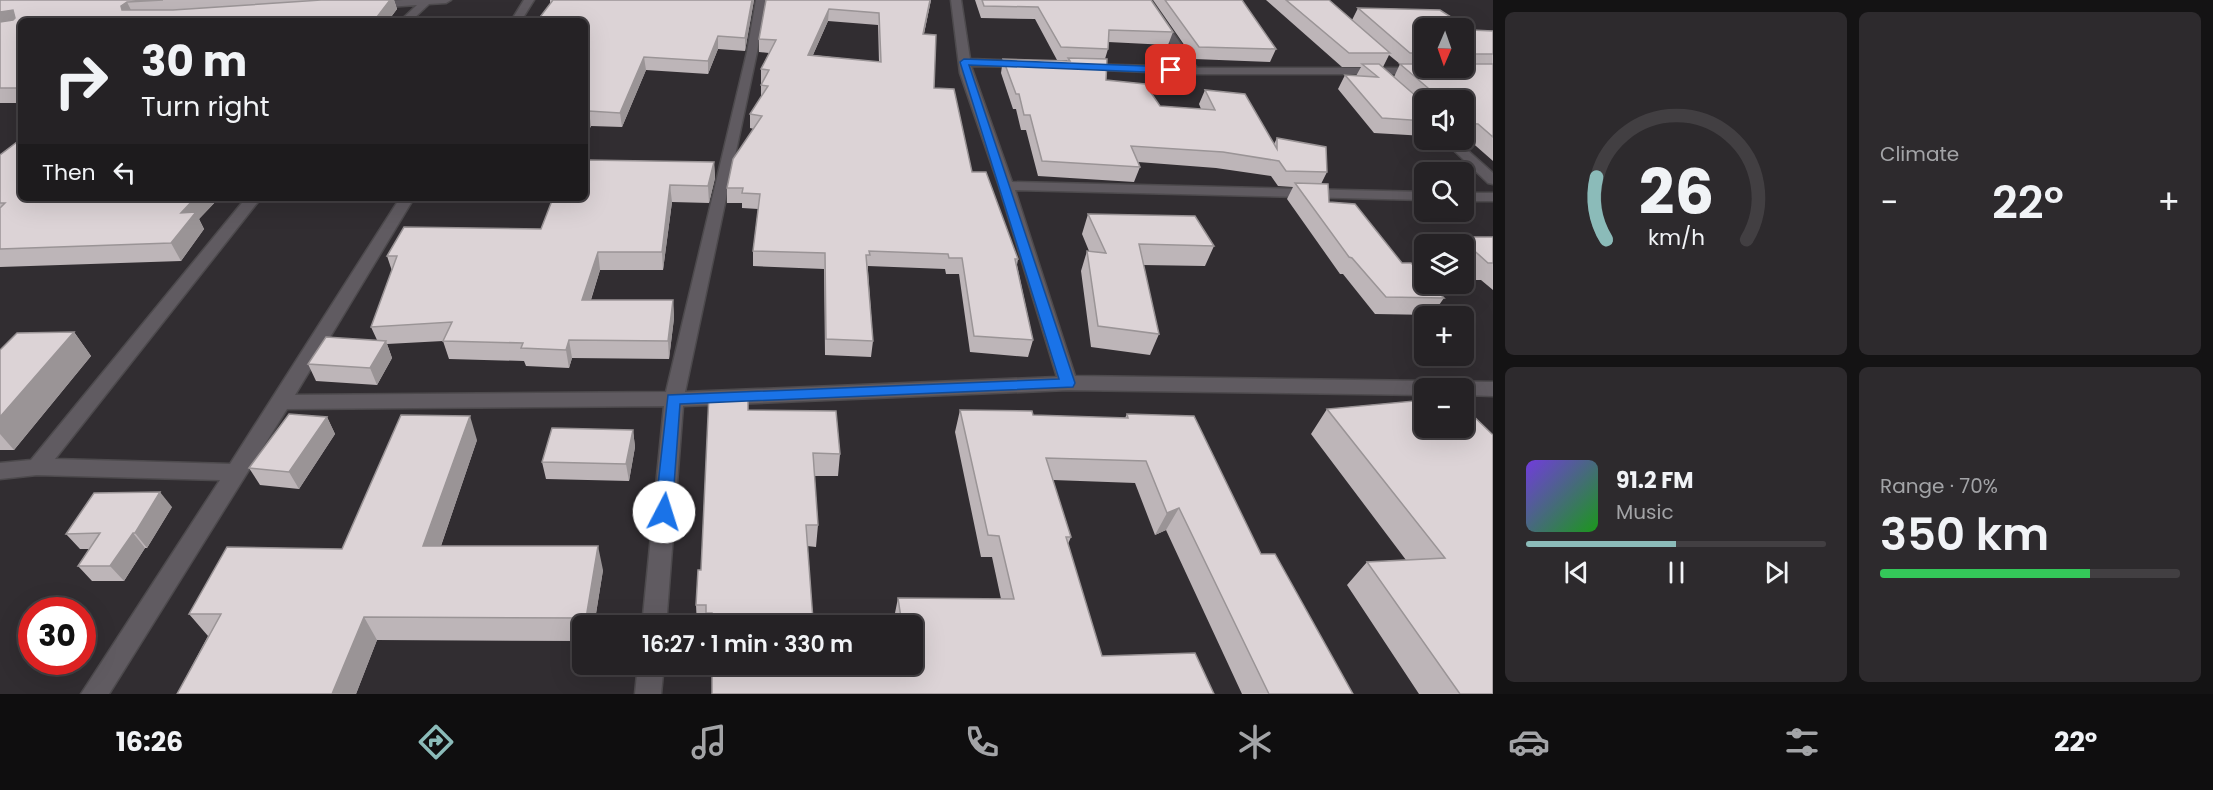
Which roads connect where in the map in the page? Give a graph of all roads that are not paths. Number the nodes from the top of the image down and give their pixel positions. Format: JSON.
{"nodes":[{"id":1,"x":446,"y":0,"type":"edge"},
{"id":2,"x":529,"y":0,"type":"edge"},
{"id":3,"x":761,"y":0,"type":"edge"},
{"id":4,"x":956,"y":0,"type":"edge"},
{"id":5,"x":1146,"y":0,"type":"edge"},
{"id":6,"x":427,"y":1,"type":"edge"},
{"id":7,"x":359,"y":6,"type":"edge"},
{"id":8,"x":408,"y":18,"type":"edge"},
{"id":9,"x":518,"y":18,"type":"edge"},
{"id":10,"x":1383,"y":57,"type":"edge"},
{"id":11,"x":964,"y":62,"type":"junction"},
{"id":12,"x":1033,"y":65,"type":"edge"},
{"id":13,"x":1068,"y":66,"type":"edge"},
{"id":14,"x":1397,"y":70,"type":"junction"},
{"id":15,"x":1414,"y":70,"type":"edge"},
{"id":16,"x":1194,"y":71,"type":"junction"},
{"id":17,"x":1376,"y":72,"type":"junction"},
{"id":18,"x":1392,"y":87,"type":"edge"},
{"id":19,"x":1460,"y":150,"type":"edge"},
{"id":20,"x":1493,"y":180,"type":"edge"},
{"id":21,"x":1006,"y":186,"type":"junction"},
{"id":22,"x":1414,"y":196,"type":"edge"},
{"id":23,"x":1474,"y":197,"type":"edge"},
{"id":24,"x":1493,"y":197,"type":"edge"},
{"id":25,"x":252,"y":201,"type":"edge"},
{"id":26,"x":405,"y":201,"type":"edge"},
{"id":27,"x":1068,"y":383,"type":"junction"},
{"id":28,"x":1493,"y":388,"type":"edge"},
{"id":29,"x":674,"y":399,"type":"junction"},
{"id":30,"x":281,"y":402,"type":"junction"},
{"id":31,"x":38,"y":467,"type":"junction"},
{"id":32,"x":0,"y":471,"type":"edge"},
{"id":33,"x":236,"y":472,"type":"junction"},
{"id":34,"x":655,"y":615,"type":"edge"},
{"id":35,"x":650,"y":675,"type":"edge"},
{"id":36,"x":94,"y":694,"type":"edge"},
{"id":37,"x":648,"y":694,"type":"edge"}],
"edges":[{"from":1,"to":6,"type":"street"},
{"from":2,"to":9,"type":"street"},
{"from":3,"to":29,"type":"street"},
{"from":4,"to":11,"type":"street"},
{"from":5,"to":16,"type":"street"},
{"from":6,"to":7,"type":"street"},
{"from":6,"to":8,"type":"street"},
{"from":10,"to":14,"type":"street"},
{"from":11,"to":12,"type":"street"},
{"from":11,"to":21,"type":"street"},
{"from":13,"to":16,"type":"street"},
{"from":14,"to":15,"type":"street"},
{"from":14,"to":17,"type":"street"},
{"from":16,"to":17,"type":"street"},
{"from":17,"to":18,"type":"street"},
{"from":19,"to":20,"type":"street"},
{"from":21,"to":22,"type":"street"},
{"from":21,"to":27,"type":"street"},
{"from":23,"to":24,"type":"street"},
{"from":25,"to":31,"type":"street"},
{"from":26,"to":30,"type":"street"},
{"from":27,"to":28,"type":"street"},
{"from":27,"to":29,"type":"street"},
{"from":29,"to":30,"type":"street"},
{"from":29,"to":34,"type":"street"},
{"from":30,"to":33,"type":"street"},
{"from":31,"to":32,"type":"street"},
{"from":31,"to":33,"type":"street"},
{"from":33,"to":36,"type":"street"},
{"from":35,"to":37,"type":"street"}]}
